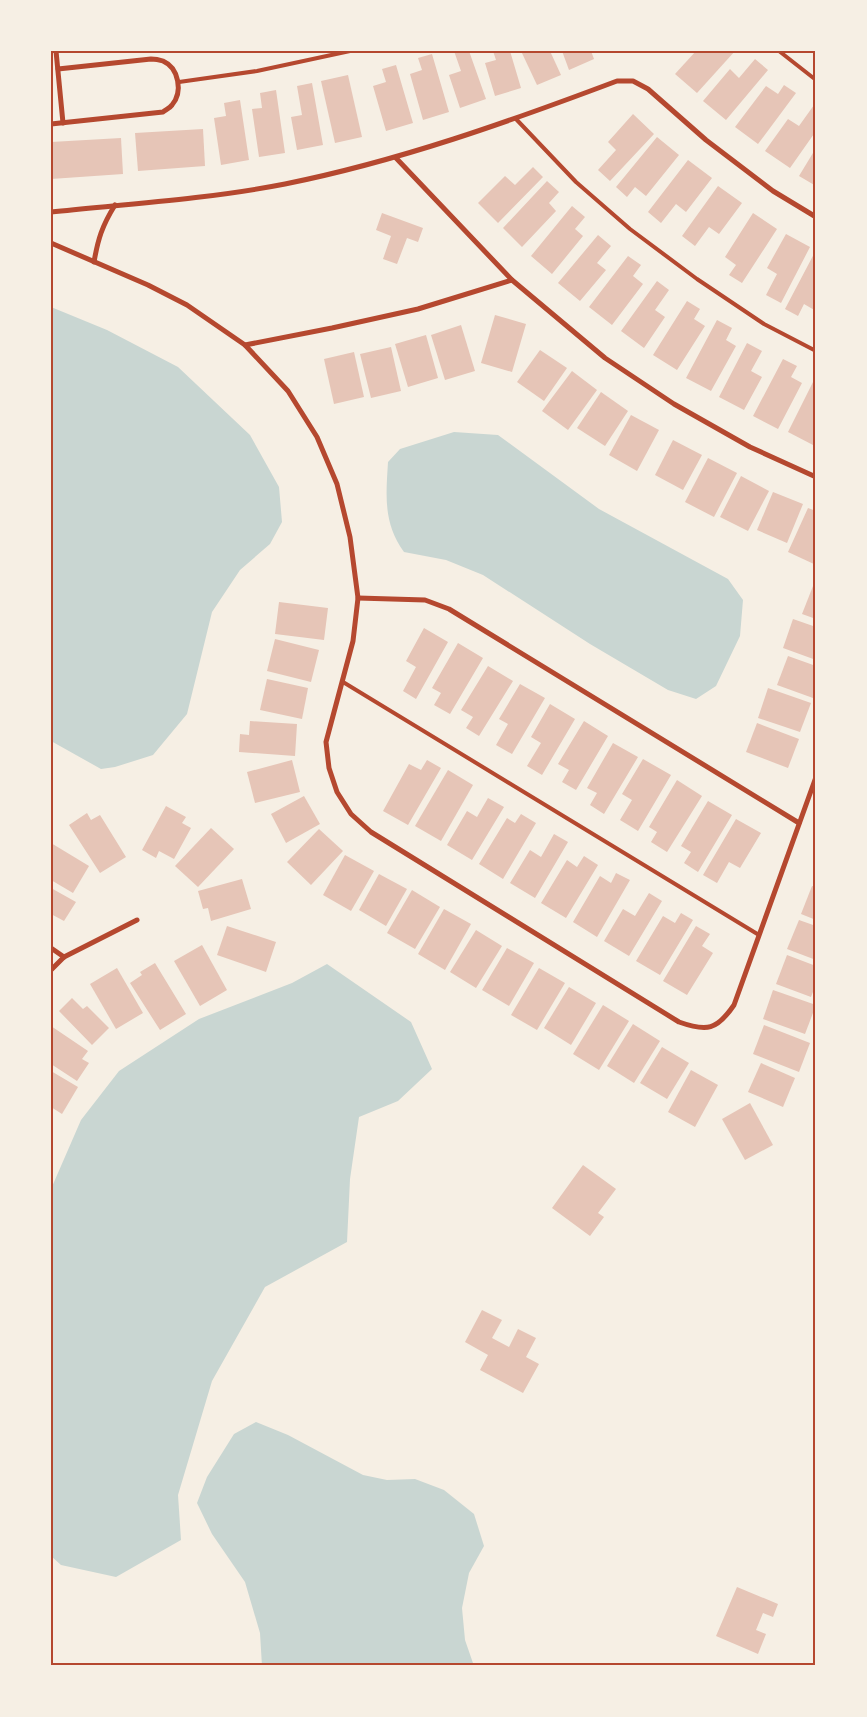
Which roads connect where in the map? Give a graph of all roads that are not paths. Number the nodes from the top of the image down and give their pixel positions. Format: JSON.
{"nodes":[{"id":1,"x":56,"y":51,"type":"edge"},
{"id":2,"x":350,"y":51,"type":"edge"},
{"id":3,"x":779,"y":51,"type":"edge"},
{"id":4,"x":58,"y":69,"type":"junction"},
{"id":5,"x":816,"y":80,"type":"edge"},
{"id":6,"x":179,"y":82,"type":"junction"},
{"id":7,"x":516,"y":119,"type":"junction"},
{"id":8,"x":63,"y":123,"type":"junction"},
{"id":9,"x":51,"y":124,"type":"edge"},
{"id":10,"x":396,"y":158,"type":"junction"},
{"id":11,"x":115,"y":206,"type":"junction"},
{"id":12,"x":51,"y":212,"type":"edge"},
{"id":13,"x":816,"y":217,"type":"edge"},
{"id":14,"x":51,"y":243,"type":"edge"},
{"id":15,"x":94,"y":262,"type":"junction"},
{"id":16,"x":512,"y":280,"type":"junction"},
{"id":17,"x":245,"y":345,"type":"junction"},
{"id":18,"x":816,"y":351,"type":"edge"},
{"id":19,"x":816,"y":477,"type":"edge"},
{"id":20,"x":358,"y":598,"type":"junction"},
{"id":21,"x":343,"y":682,"type":"junction"},
{"id":22,"x":816,"y":777,"type":"edge"},
{"id":23,"x":799,"y":823,"type":"junction"},
{"id":24,"x":137,"y":920,"type":"dead end"},
{"id":25,"x":759,"y":935,"type":"junction"},
{"id":26,"x":51,"y":948,"type":"edge"},
{"id":27,"x":64,"y":956,"type":"junction"},
{"id":28,"x":51,"y":970,"type":"edge"}],
"edges":[{"from":1,"to":4,"type":"street"},
{"from":2,"to":6,"type":"lane"},
{"from":3,"to":5,"type":"lane"},
{"from":4,"to":6,"type":"street"},
{"from":4,"to":8,"type":"street"},
{"from":6,"to":8,"type":"street"},
{"from":7,"to":10,"type":"street"},
{"from":7,"to":13,"type":"street"},
{"from":7,"to":18,"type":"lane"},
{"from":8,"to":9,"type":"street"},
{"from":10,"to":11,"type":"street"},
{"from":10,"to":16,"type":"street"},
{"from":11,"to":12,"type":"street"},
{"from":11,"to":15,"type":"street"},
{"from":14,"to":15,"type":"street"},
{"from":15,"to":17,"type":"street"},
{"from":16,"to":17,"type":"street"},
{"from":16,"to":19,"type":"street"},
{"from":17,"to":20,"type":"street"},
{"from":20,"to":21,"type":"street"},
{"from":20,"to":23,"type":"street"},
{"from":21,"to":25,"type":"lane"},
{"from":21,"to":25,"type":"street"},
{"from":22,"to":23,"type":"street"},
{"from":23,"to":25,"type":"street"},
{"from":24,"to":27,"type":"street"},
{"from":26,"to":27,"type":"street"},
{"from":27,"to":28,"type":"street"}]}
